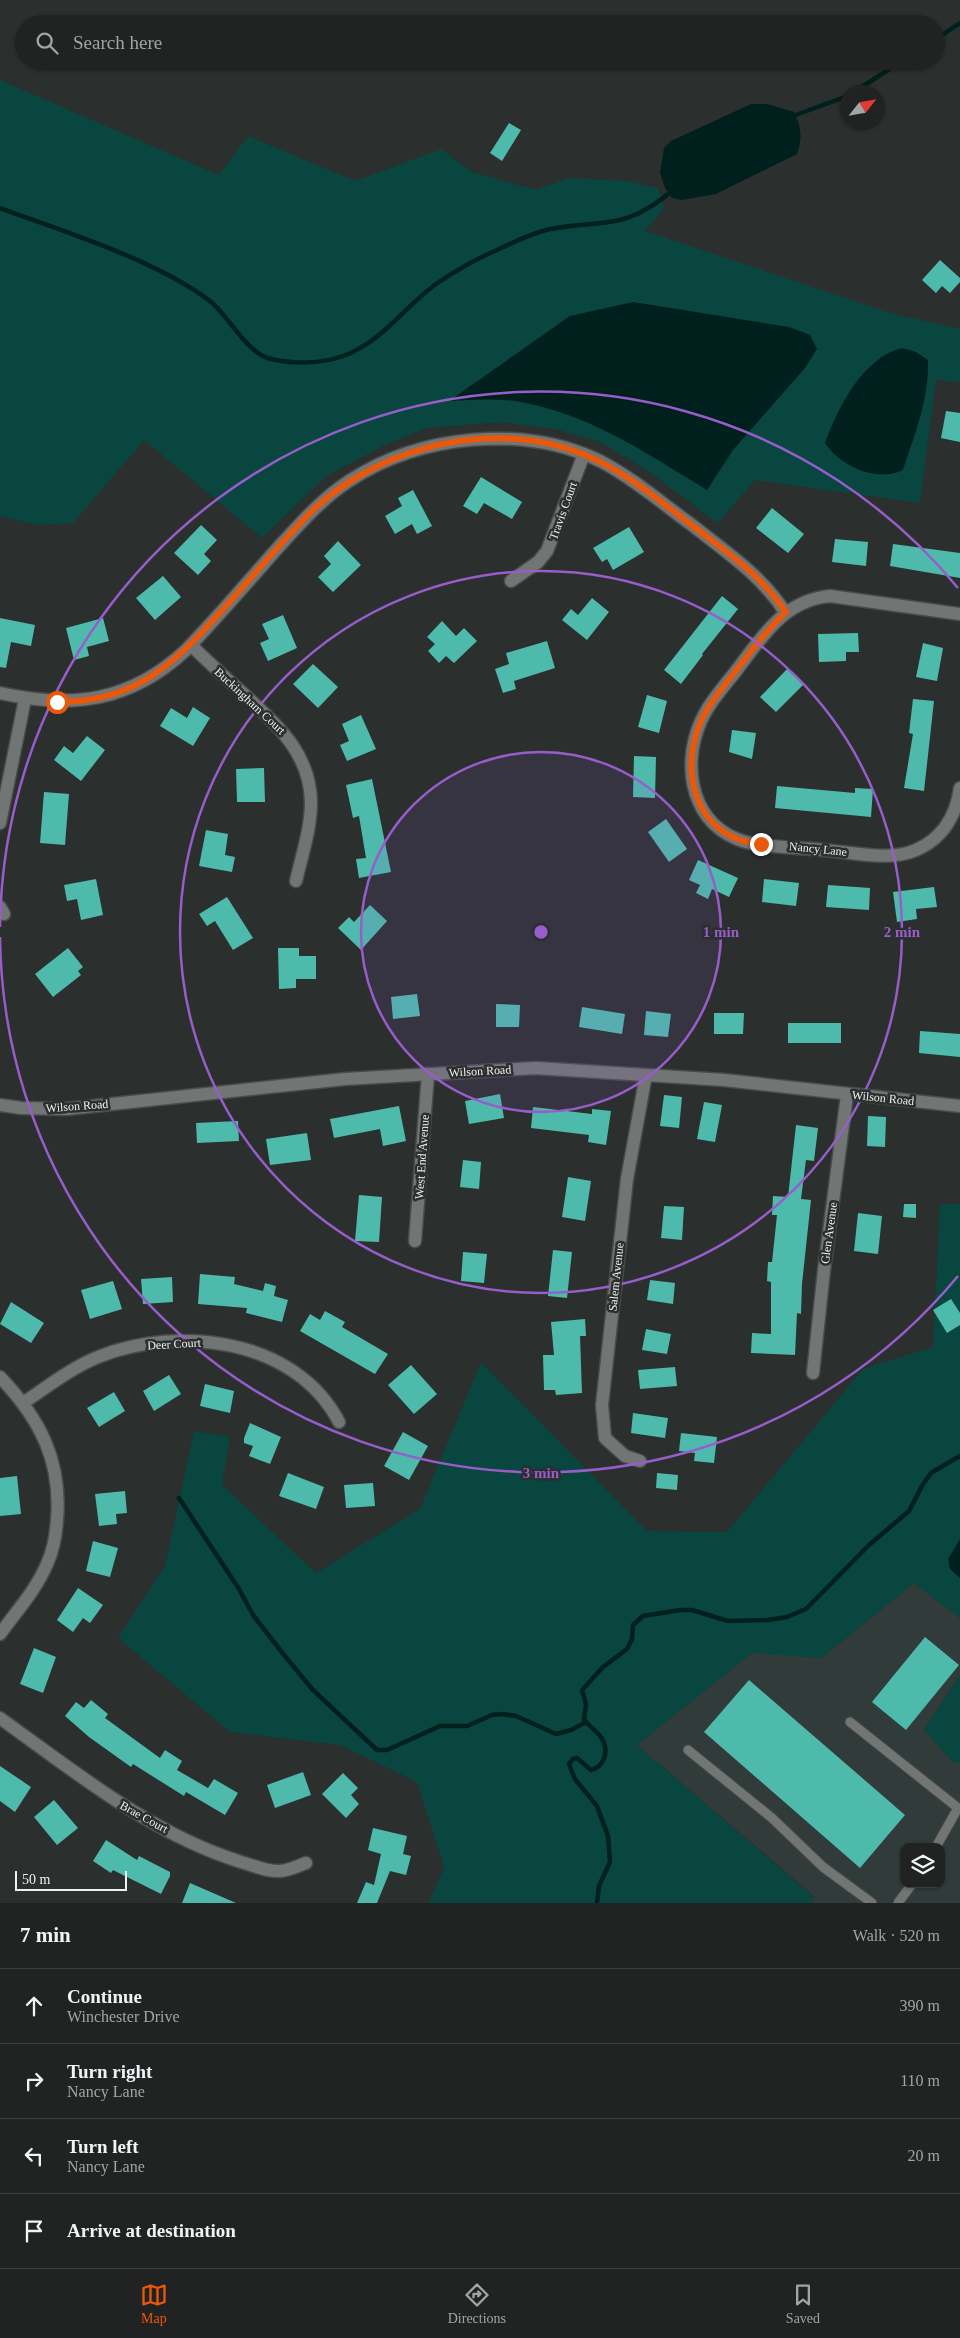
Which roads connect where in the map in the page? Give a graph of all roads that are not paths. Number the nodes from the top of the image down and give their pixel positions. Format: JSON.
{"nodes":[{"id":1,"x":584,"y":454,"type":"junction"},
{"id":2,"x":511,"y":582,"type":"dead end"},
{"id":3,"x":786,"y":612,"type":"junction"},
{"id":4,"x":960,"y":614,"type":"edge"},
{"id":5,"x":191,"y":645,"type":"junction"},
{"id":6,"x":0,"y":694,"type":"edge"},
{"id":7,"x":25,"y":699,"type":"junction"},
{"id":8,"x":960,"y":788,"type":"edge"},
{"id":9,"x":0,"y":823,"type":"edge"},
{"id":10,"x":296,"y":881,"type":"dead end"},
{"id":11,"x":428,"y":1074,"type":"junction"},
{"id":12,"x":646,"y":1075,"type":"junction"},
{"id":13,"x":848,"y":1094,"type":"junction"},
{"id":14,"x":0,"y":1105,"type":"edge"},
{"id":15,"x":960,"y":1106,"type":"edge"},
{"id":16,"x":415,"y":1241,"type":"dead end"},
{"id":17,"x":813,"y":1373,"type":"dead end"},
{"id":18,"x":0,"y":1377,"type":"edge"},
{"id":19,"x":23,"y":1403,"type":"junction"},
{"id":20,"x":339,"y":1422,"type":"dead end"},
{"id":21,"x":640,"y":1461,"type":"dead end"},
{"id":22,"x":0,"y":1634,"type":"edge"},
{"id":23,"x":0,"y":1718,"type":"edge"},
{"id":24,"x":850,"y":1722,"type":"dead end"},
{"id":25,"x":688,"y":1750,"type":"dead end"},
{"id":26,"x":959,"y":1808,"type":"edge"},
{"id":27,"x":938,"y":1843,"type":"edge"},
{"id":28,"x":306,"y":1863,"type":"dead end"},
{"id":29,"x":909,"y":1888,"type":"edge"},
{"id":30,"x":872,"y":1903,"type":"edge"},
{"id":31,"x":898,"y":1903,"type":"edge"}],
"edges":[{"from":1,"to":2,"type":"street","name":"Travis Court"},
{"from":1,"to":3,"type":"street"},
{"from":1,"to":5,"type":"street"},
{"from":3,"to":4,"type":"street","name":"Nancy Lane"},
{"from":3,"to":8,"type":"street","name":"Nancy Lane"},
{"from":5,"to":7,"type":"street"},
{"from":5,"to":10,"type":"street","name":"Buckingham Court"},
{"from":6,"to":7,"type":"street"},
{"from":7,"to":9,"type":"street"},
{"from":11,"to":12,"type":"street","name":"Wilson Road"},
{"from":11,"to":14,"type":"street","name":"Wilson Road"},
{"from":11,"to":16,"type":"street","name":"West End Avenue"},
{"from":12,"to":13,"type":"street","name":"Wilson Road"},
{"from":12,"to":21,"type":"street","name":"Salem Avenue"},
{"from":13,"to":15,"type":"street","name":"Wilson Road"},
{"from":13,"to":17,"type":"street","name":"Glen Avenue"},
{"from":18,"to":19,"type":"street"},
{"from":19,"to":20,"type":"street","name":"Deer Court"},
{"from":19,"to":22,"type":"street"},
{"from":23,"to":28,"type":"street","name":"Brae Court"},
{"from":24,"to":26,"type":"lane"},
{"from":25,"to":30,"type":"lane"},
{"from":26,"to":27,"type":"lane"},
{"from":29,"to":31,"type":"lane"}]}
